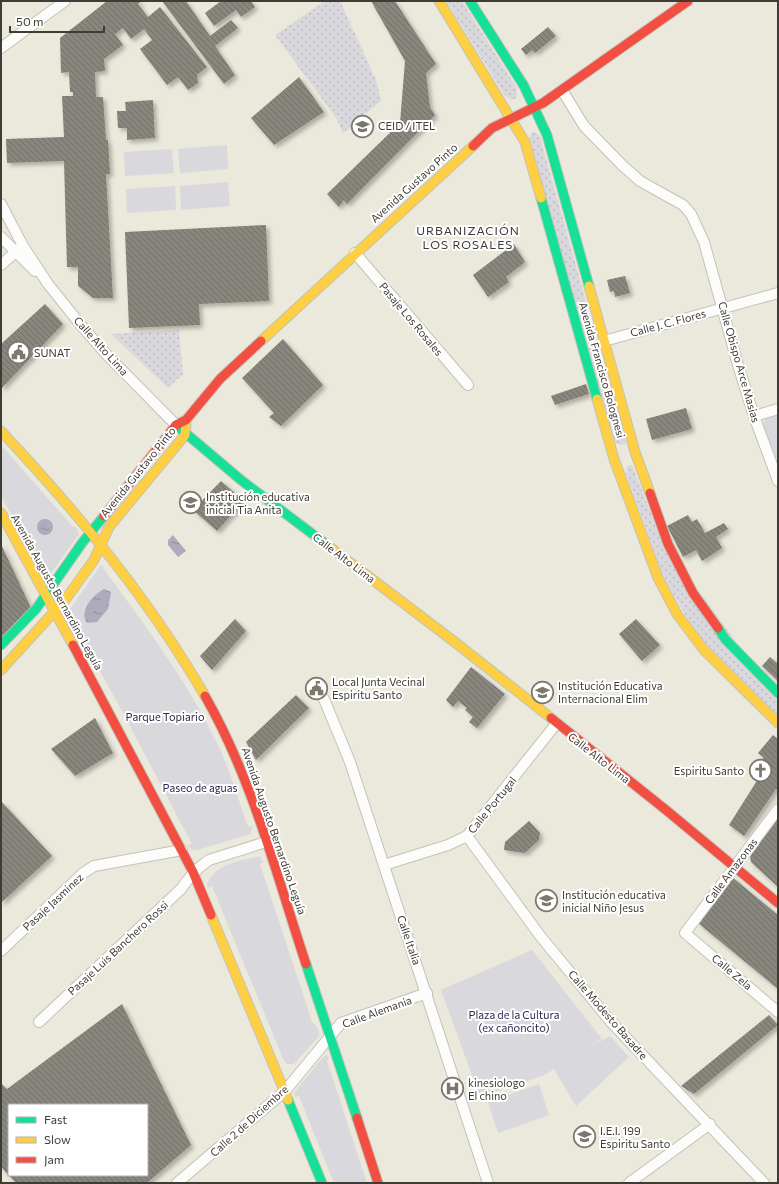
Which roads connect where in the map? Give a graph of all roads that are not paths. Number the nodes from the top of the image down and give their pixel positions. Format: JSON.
{"nodes":[{"id":1,"x":65,"y":1,"type":"edge"},
{"id":2,"x":439,"y":1,"type":"edge"},
{"id":3,"x":470,"y":1,"type":"edge"},
{"id":4,"x":688,"y":1,"type":"edge"},
{"id":5,"x":1,"y":48,"type":"edge"},
{"id":6,"x":562,"y":90,"type":"junction"},
{"id":7,"x":534,"y":108,"type":"junction"},
{"id":8,"x":511,"y":118,"type":"junction"},
{"id":9,"x":1,"y":204,"type":"edge"},
{"id":10,"x":1,"y":237,"type":"edge"},
{"id":11,"x":19,"y":249,"type":"junction"},
{"id":12,"x":355,"y":253,"type":"junction"},
{"id":13,"x":1,"y":265,"type":"edge"},
{"id":14,"x":778,"y":293,"type":"edge"},
{"id":15,"x":723,"y":308,"type":"junction"},
{"id":16,"x":604,"y":341,"type":"junction"},
{"id":17,"x":468,"y":385,"type":"dead end"},
{"id":18,"x":778,"y":409,"type":"edge"},
{"id":19,"x":754,"y":416,"type":"junction"},
{"id":20,"x":186,"y":420,"type":"junction"},
{"id":21,"x":176,"y":425,"type":"junction"},
{"id":22,"x":1,"y":431,"type":"edge"},
{"id":23,"x":185,"y":435,"type":"junction"},
{"id":24,"x":636,"y":452,"type":"junction"},
{"id":25,"x":614,"y":459,"type":"junction"},
{"id":26,"x":778,"y":481,"type":"edge"},
{"id":27,"x":1,"y":513,"type":"edge"},
{"id":28,"x":91,"y":532,"type":"junction"},
{"id":29,"x":101,"y":546,"type":"junction"},
{"id":30,"x":46,"y":596,"type":"junction"},
{"id":31,"x":55,"y":613,"type":"junction"},
{"id":32,"x":1,"y":645,"type":"edge"},
{"id":33,"x":1,"y":670,"type":"edge"},
{"id":34,"x":778,"y":693,"type":"edge"},
{"id":35,"x":324,"y":699,"type":"dead end"},
{"id":36,"x":778,"y":723,"type":"edge"},
{"id":37,"x":556,"y":724,"type":"junction"},
{"id":38,"x":778,"y":809,"type":"edge"},
{"id":39,"x":467,"y":836,"type":"junction"},
{"id":40,"x":266,"y":842,"type":"junction"},
{"id":41,"x":182,"y":850,"type":"junction"},
{"id":42,"x":384,"y":865,"type":"junction"},
{"id":43,"x":735,"y":867,"type":"junction"},
{"id":44,"x":193,"y":872,"type":"junction"},
{"id":45,"x":778,"y":903,"type":"edge"},
{"id":46,"x":685,"y":933,"type":"joint"},
{"id":47,"x":1,"y":951,"type":"edge"},
{"id":48,"x":428,"y":993,"type":"junction"},
{"id":49,"x":778,"y":1012,"type":"edge"},
{"id":50,"x":38,"y":1022,"type":"dead end"},
{"id":51,"x":330,"y":1035,"type":"junction"},
{"id":52,"x":285,"y":1091,"type":"junction"},
{"id":53,"x":710,"y":1124,"type":"junction"},
{"id":54,"x":177,"y":1183,"type":"edge"},
{"id":55,"x":322,"y":1183,"type":"edge"},
{"id":56,"x":378,"y":1183,"type":"edge"},
{"id":57,"x":488,"y":1183,"type":"edge"},
{"id":58,"x":629,"y":1183,"type":"edge"},
{"id":59,"x":764,"y":1183,"type":"edge"}],
"edges":[{"from":1,"to":5,"type":"street"},
{"from":2,"to":8,"type":"main road","name":"Avenida Francisco Bolognesi"},
{"from":3,"to":7,"type":"main road","name":"Avenida Francisco Bolognesi"},
{"from":4,"to":6,"type":"main road","name":"Avenida Gustavo Pinto"},
{"from":6,"to":7,"type":"main road","name":"Avenida Gustavo Pinto"},
{"from":6,"to":15,"type":"street","name":"Calle Obispo Arce Masias"},
{"from":7,"to":8,"type":"main road","name":"Avenida Gustavo Pinto"},
{"from":7,"to":16,"type":"main road","name":"Avenida Francisco Bolognesi"},
{"from":8,"to":12,"type":"main road","name":"Avenida Gustavo Pinto"},
{"from":8,"to":25,"type":"main road","name":"Avenida Francisco Bolognesi"},
{"from":9,"to":11,"type":"street","name":"Calle Alto Lima"},
{"from":10,"to":11,"type":"street"},
{"from":11,"to":13,"type":"street"},
{"from":11,"to":21,"type":"street","name":"Calle Alto Lima"},
{"from":12,"to":17,"type":"street","name":"Pasaje Los Rosales"},
{"from":12,"to":20,"type":"main road","name":"Avenida Gustavo Pinto"},
{"from":14,"to":15,"type":"street","name":"Calle J. C. Flores"},
{"from":15,"to":16,"type":"street","name":"Calle J. C. Flores"},
{"from":15,"to":19,"type":"street","name":"Calle Obispo Arce Masias"},
{"from":16,"to":24,"type":"main road","name":"Avenida Francisco Bolognesi"},
{"from":18,"to":19,"type":"street"},
{"from":19,"to":26,"type":"street","name":"Calle Obispo Arce Masias"},
{"from":20,"to":21,"type":"main road","name":"Avenida Gustavo Pinto"},
{"from":20,"to":23,"type":"main road","name":"Avenida Gustavo Pinto"},
{"from":21,"to":23,"type":"main road","name":"Calle Alto Lima"},
{"from":21,"to":28,"type":"main road","name":"Avenida Gustavo Pinto"},
{"from":22,"to":28,"type":"main road","name":"Avenida Augusto Bernardino Leguía"},
{"from":23,"to":29,"type":"main road","name":"Avenida Gustavo Pinto"},
{"from":23,"to":37,"type":"main road","name":"Calle Alto Lima"},
{"from":24,"to":25,"type":"main road"},
{"from":24,"to":34,"type":"main road","name":"Avenida Francisco Bolognesi"},
{"from":25,"to":36,"type":"main road","name":"Avenida Francisco Bolognesi"},
{"from":27,"to":30,"type":"main road","name":"Avenida Augusto Bernardino Leguía"},
{"from":28,"to":29,"type":"main road","name":"Avenida Augusto Bernardino Leguía"},
{"from":28,"to":30,"type":"main road","name":"Avenida Gustavo Pinto"},
{"from":29,"to":31,"type":"main road","name":"Avenida Gustavo Pinto"},
{"from":29,"to":40,"type":"main road","name":"Avenida Augusto Bernardino Leguía"},
{"from":30,"to":31,"type":"main road","name":"Avenida Augusto Bernardino Leguía"},
{"from":30,"to":32,"type":"main road","name":"Avenida Gustavo Pinto"},
{"from":31,"to":33,"type":"main road","name":"Avenida Gustavo Pinto"},
{"from":31,"to":41,"type":"main road","name":"Avenida Augusto Bernardino Leguía"},
{"from":35,"to":42,"type":"street","name":"Calle Italia"},
{"from":37,"to":39,"type":"street","name":"Calle Portugal"},
{"from":37,"to":43,"type":"main road","name":"Calle Alto Lima"},
{"from":38,"to":43,"type":"street","name":"Calle Amazonas"},
{"from":39,"to":42,"type":"street","name":"Calle Portugal"},
{"from":39,"to":53,"type":"street","name":"Calle Modesto Basadre"},
{"from":40,"to":44,"type":"street","name":"Pasaje Luis Banchero Rossi"},
{"from":40,"to":51,"type":"main road","name":"Avenida Augusto Bernardino Leguía"},
{"from":41,"to":44,"type":"main road","name":"Avenida Augusto Bernardino Leguía"},
{"from":41,"to":47,"type":"street","name":"Pasaje Jasminez"},
{"from":42,"to":48,"type":"street","name":"Calle Italia"},
{"from":43,"to":45,"type":"main road","name":"Calle Alto Lima"},
{"from":43,"to":46,"type":"street","name":"Calle Amazonas"},
{"from":44,"to":50,"type":"street","name":"Pasaje Luis Banchero Rossi"},
{"from":44,"to":52,"type":"main road","name":"Avenida Augusto Bernardino Leguía"},
{"from":46,"to":49,"type":"street","name":"Calle Zela"},
{"from":48,"to":51,"type":"street","name":"Calle Alemania"},
{"from":48,"to":57,"type":"street","name":"Calle Italia"},
{"from":51,"to":52,"type":"street","name":"Calle 2 de Diciembre"},
{"from":51,"to":56,"type":"main road","name":"Avenida Augusto Bernardino Leguía"},
{"from":52,"to":54,"type":"street","name":"Calle 2 de Diciembre"},
{"from":52,"to":55,"type":"main road","name":"Avenida Augusto Bernardino Leguía"},
{"from":53,"to":58,"type":"street"},
{"from":53,"to":59,"type":"street","name":"Calle Modesto Basadre"}]}
